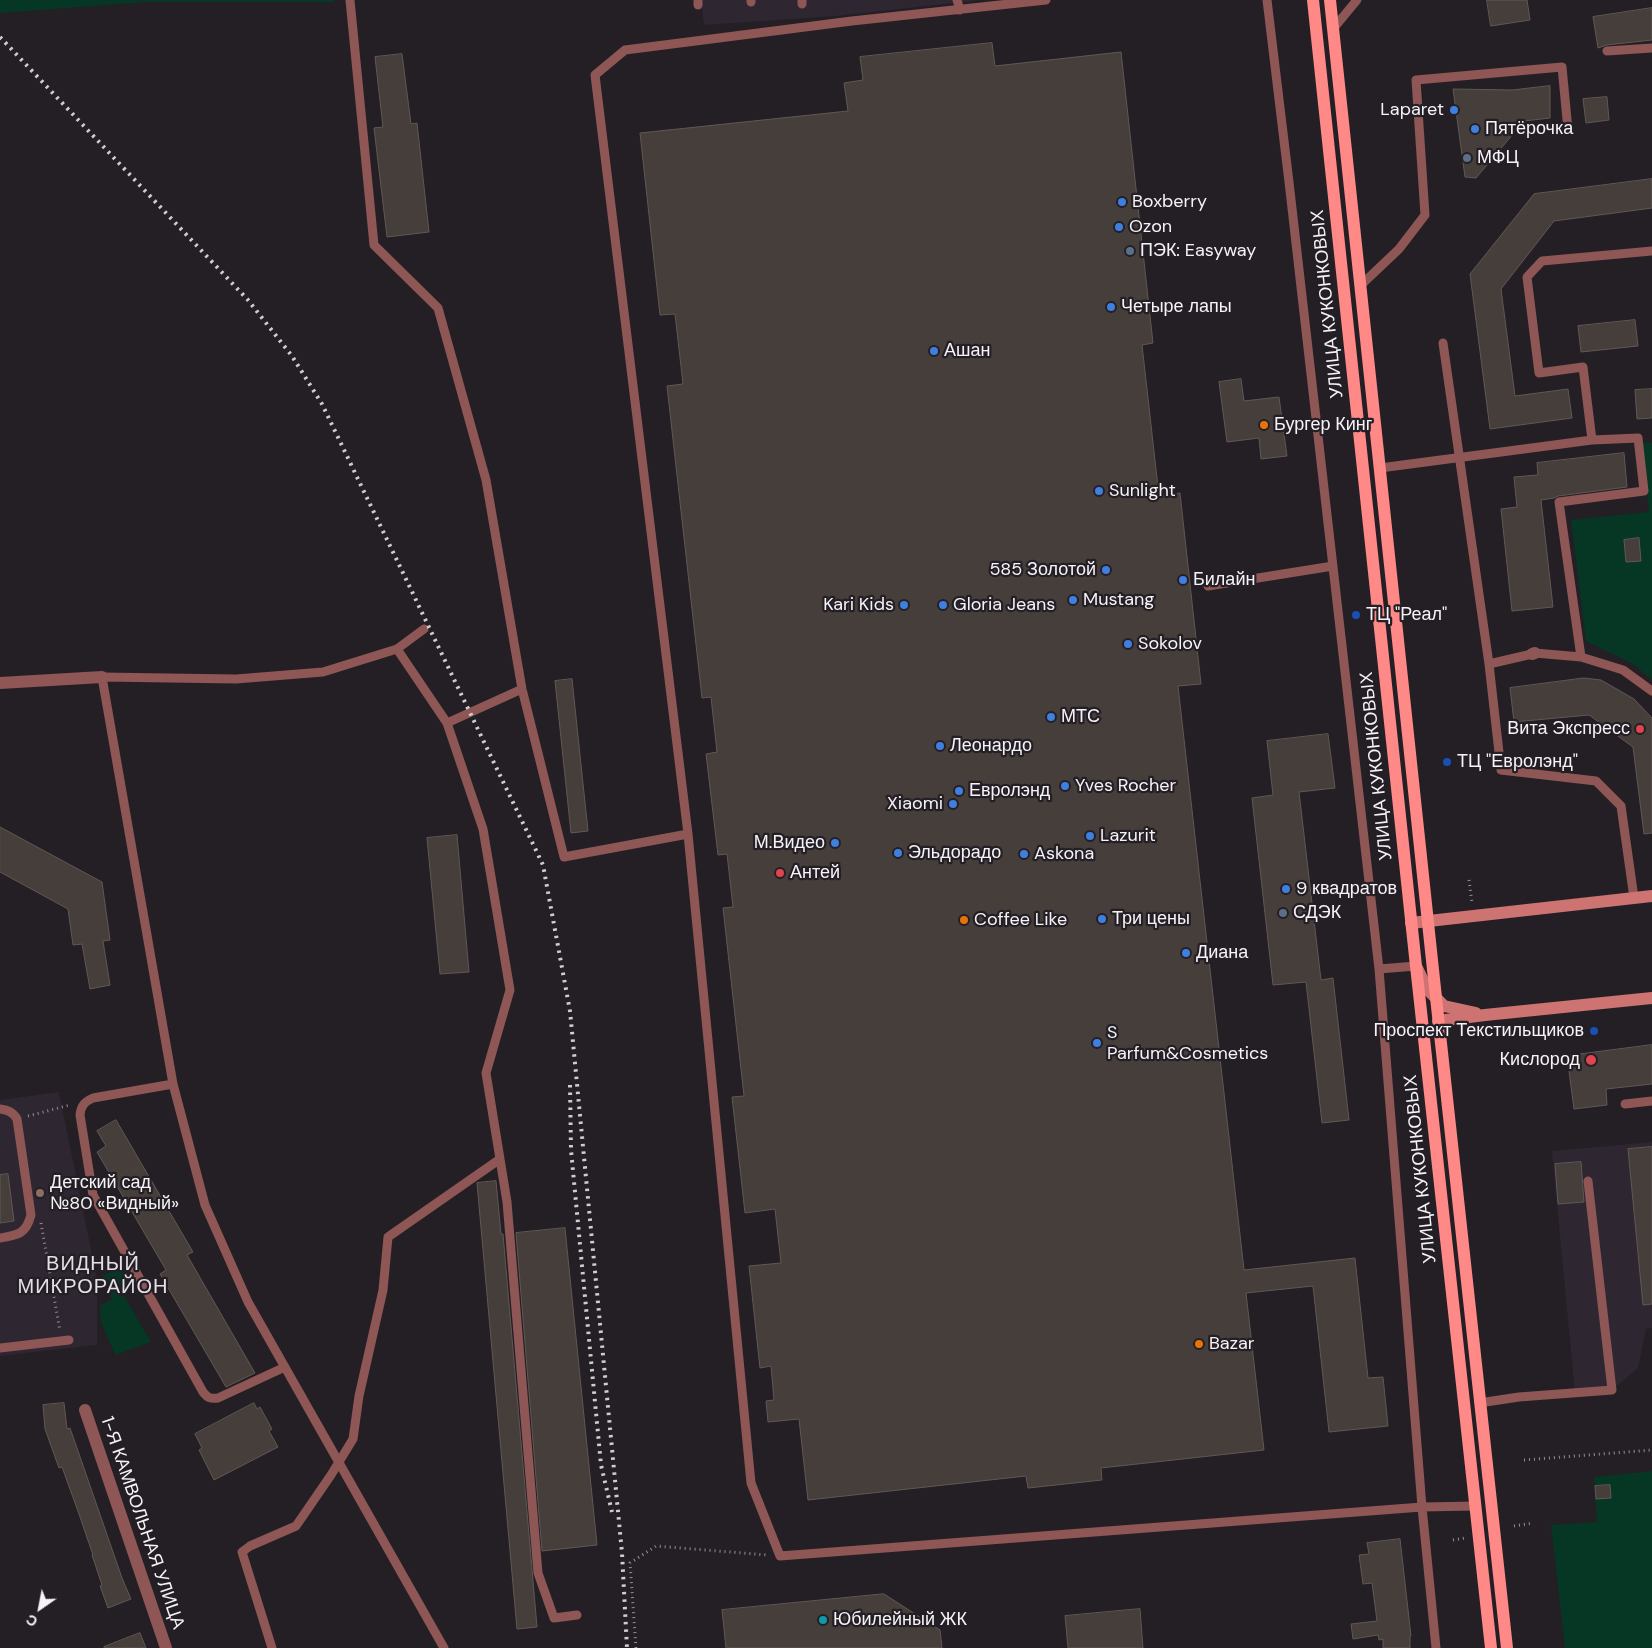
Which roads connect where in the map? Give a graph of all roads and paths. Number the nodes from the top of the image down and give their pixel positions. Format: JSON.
{"nodes":[{"id":1,"x":350,"y":0,"type":"edge"},
{"id":2,"x":957,"y":0,"type":"edge"},
{"id":3,"x":1046,"y":0,"type":"edge"},
{"id":4,"x":1267,"y":0,"type":"edge"},
{"id":5,"x":1313,"y":0,"type":"edge"},
{"id":6,"x":1330,"y":0,"type":"edge"},
{"id":7,"x":1357,"y":0,"type":"edge"},
{"id":8,"x":960,"y":10,"type":"junction"},
{"id":9,"x":1333,"y":29,"type":"junction"},
{"id":10,"x":1652,"y":48,"type":"edge"},
{"id":11,"x":1607,"y":51,"type":"dead end"},
{"id":12,"x":1568,"y":130,"type":"dead end"},
{"id":13,"x":1652,"y":251,"type":"edge"},
{"id":14,"x":1361,"y":285,"type":"junction"},
{"id":15,"x":1443,"y":343,"type":"dead end"},
{"id":16,"x":1592,"y":440,"type":"junction"},
{"id":17,"x":1460,"y":458,"type":"junction"},
{"id":18,"x":1380,"y":468,"type":"junction"},
{"id":19,"x":1333,"y":566,"type":"junction"},
{"id":20,"x":1208,"y":586,"type":"dead end"},
{"id":21,"x":424,"y":628,"type":"dead end"},
{"id":22,"x":397,"y":649,"type":"junction"},
{"id":23,"x":1581,"y":657,"type":"junction"},
{"id":24,"x":1489,"y":664,"type":"junction"},
{"id":25,"x":102,"y":677,"type":"junction"},
{"id":26,"x":0,"y":683,"type":"edge"},
{"id":27,"x":522,"y":689,"type":"junction"},
{"id":28,"x":1652,"y":691,"type":"edge"},
{"id":29,"x":447,"y":723,"type":"junction"},
{"id":30,"x":688,"y":834,"type":"junction"},
{"id":31,"x":1469,"y":880,"type":"dead end"},
{"id":32,"x":1652,"y":896,"type":"edge"},
{"id":33,"x":1634,"y":898,"type":"junction"},
{"id":34,"x":1472,"y":904,"type":"dead end"},
{"id":35,"x":1427,"y":921,"type":"junction"},
{"id":36,"x":1411,"y":923,"type":"junction"},
{"id":37,"x":1431,"y":964,"type":"junction"},
{"id":38,"x":1416,"y":966,"type":"junction"},
{"id":39,"x":1378,"y":969,"type":"junction"},
{"id":40,"x":1435,"y":997,"type":"junction"},
{"id":41,"x":1652,"y":998,"type":"edge"},
{"id":42,"x":1485,"y":1019,"type":"junction"},
{"id":43,"x":1438,"y":1021,"type":"junction"},
{"id":44,"x":1488,"y":1039,"type":"dead end"},
{"id":45,"x":173,"y":1084,"type":"junction"},
{"id":46,"x":1652,"y":1101,"type":"edge"},
{"id":47,"x":1625,"y":1104,"type":"dead end"},
{"id":48,"x":62,"y":1107,"type":"dead end"},
{"id":49,"x":0,"y":1109,"type":"edge"},
{"id":50,"x":18,"y":1119,"type":"junction"},
{"id":51,"x":500,"y":1158,"type":"junction"},
{"id":52,"x":1588,"y":1181,"type":"dead end"},
{"id":53,"x":29,"y":1223,"type":"junction"},
{"id":54,"x":0,"y":1238,"type":"edge"},
{"id":55,"x":65,"y":1341,"type":"joint"},
{"id":56,"x":0,"y":1348,"type":"edge"},
{"id":57,"x":285,"y":1367,"type":"junction"},
{"id":58,"x":1479,"y":1403,"type":"junction"},
{"id":59,"x":86,"y":1410,"type":"dead end"},
{"id":60,"x":1652,"y":1450,"type":"edge"},
{"id":61,"x":1524,"y":1460,"type":"dead end"},
{"id":62,"x":338,"y":1463,"type":"junction"},
{"id":63,"x":1476,"y":1506,"type":"junction"},
{"id":64,"x":1422,"y":1507,"type":"junction"},
{"id":65,"x":1533,"y":1523,"type":"dead end"},
{"id":66,"x":1514,"y":1526,"type":"dead end"},
{"id":67,"x":1465,"y":1538,"type":"dead end"},
{"id":68,"x":1453,"y":1540,"type":"dead end"},
{"id":69,"x":780,"y":1556,"type":"junction"},
{"id":70,"x":578,"y":1615,"type":"dead end"},
{"id":71,"x":166,"y":1648,"type":"edge"},
{"id":72,"x":272,"y":1648,"type":"edge"},
{"id":73,"x":444,"y":1648,"type":"edge"},
{"id":74,"x":636,"y":1648,"type":"edge"},
{"id":75,"x":1436,"y":1648,"type":"edge"},
{"id":76,"x":1491,"y":1648,"type":"edge"},
{"id":77,"x":1507,"y":1648,"type":"edge"}],
"edges":[{"from":1,"to":27,"type":"lane"},
{"from":2,"to":8,"type":"lane"},
{"from":3,"to":8,"type":"lane"},
{"from":4,"to":19,"type":"lane"},
{"from":5,"to":36,"type":"main road","name":"УЛИЦА КУКОНКОВЫХ"},
{"from":6,"to":9,"type":"main road","name":"УЛИЦА КУКОНКОВЫХ"},
{"from":7,"to":9,"type":"lane"},
{"from":8,"to":30,"type":"lane"},
{"from":9,"to":14,"type":"main road","name":"УЛИЦА КУКОНКОВЫХ"},
{"from":10,"to":11,"type":"lane"},
{"from":12,"to":14,"type":"lane"},
{"from":13,"to":16,"type":"lane"},
{"from":14,"to":18,"type":"main road","name":"УЛИЦА КУКОНКОВЫХ"},
{"from":15,"to":17,"type":"lane"},
{"from":16,"to":17,"type":"lane"},
{"from":16,"to":23,"type":"lane"},
{"from":17,"to":18,"type":"lane"},
{"from":17,"to":24,"type":"lane"},
{"from":18,"to":35,"type":"main road","name":"УЛИЦА КУКОНКОВЫХ"},
{"from":19,"to":20,"type":"lane"},
{"from":19,"to":39,"type":"lane"},
{"from":21,"to":22,"type":"lane"},
{"from":22,"to":25,"type":"lane"},
{"from":22,"to":29,"type":"lane"},
{"from":23,"to":24,"type":"lane"},
{"from":23,"to":28,"type":"lane"},
{"from":24,"to":33,"type":"lane"},
{"from":25,"to":26,"type":"street"},
{"from":25,"to":45,"type":"lane"},
{"from":27,"to":29,"type":"lane"},
{"from":27,"to":30,"type":"lane"},
{"from":29,"to":51,"type":"lane"},
{"from":30,"to":69,"type":"lane"},
{"from":31,"to":34,"type":"path"},
{"from":32,"to":33,"type":"main road"},
{"from":33,"to":35,"type":"main road"},
{"from":35,"to":36,"type":"main road"},
{"from":35,"to":37,"type":"main road","name":"УЛИЦА КУКОНКОВЫХ"},
{"from":36,"to":38,"type":"main road","name":"УЛИЦА КУКОНКОВЫХ"},
{"from":37,"to":38,"type":"main road"},
{"from":37,"to":40,"type":"main road","name":"УЛИЦА КУКОНКОВЫХ"},
{"from":38,"to":39,"type":"lane"},
{"from":38,"to":40,"type":"main road"},
{"from":38,"to":43,"type":"main road"},
{"from":38,"to":63,"type":"main road","name":"УЛИЦА КУКОНКОВЫХ"},
{"from":39,"to":64,"type":"lane"},
{"from":40,"to":42,"type":"main road"},
{"from":40,"to":43,"type":"main road","name":"УЛИЦА КУКОНКОВЫХ"},
{"from":41,"to":42,"type":"main road"},
{"from":42,"to":43,"type":"main road"},
{"from":42,"to":44,"type":"path"},
{"from":43,"to":58,"type":"main road","name":"УЛИЦА КУКОНКОВЫХ"},
{"from":45,"to":57,"type":"lane"},
{"from":45,"to":57,"type":"lane"},
{"from":46,"to":47,"type":"lane"},
{"from":48,"to":50,"type":"path"},
{"from":49,"to":50,"type":"lane"},
{"from":50,"to":53,"type":"lane"},
{"from":51,"to":62,"type":"lane"},
{"from":51,"to":70,"type":"lane"},
{"from":52,"to":58,"type":"lane"},
{"from":53,"to":54,"type":"lane"},
{"from":53,"to":55,"type":"path"},
{"from":55,"to":56,"type":"lane"},
{"from":57,"to":62,"type":"lane"},
{"from":58,"to":77,"type":"main road","name":"УЛИЦА КУКОНКОВЫХ"},
{"from":59,"to":71,"type":"street","name":"1-Я КАМВОЛЬНАЯ УЛИЦА"},
{"from":60,"to":61,"type":"path"},
{"from":62,"to":72,"type":"lane"},
{"from":62,"to":73,"type":"lane"},
{"from":63,"to":64,"type":"lane"},
{"from":63,"to":76,"type":"main road","name":"УЛИЦА КУКОНКОВЫХ"},
{"from":64,"to":69,"type":"lane"},
{"from":64,"to":75,"type":"lane"},
{"from":65,"to":66,"type":"path"},
{"from":67,"to":68,"type":"path"},
{"from":69,"to":74,"type":"path"}]}
